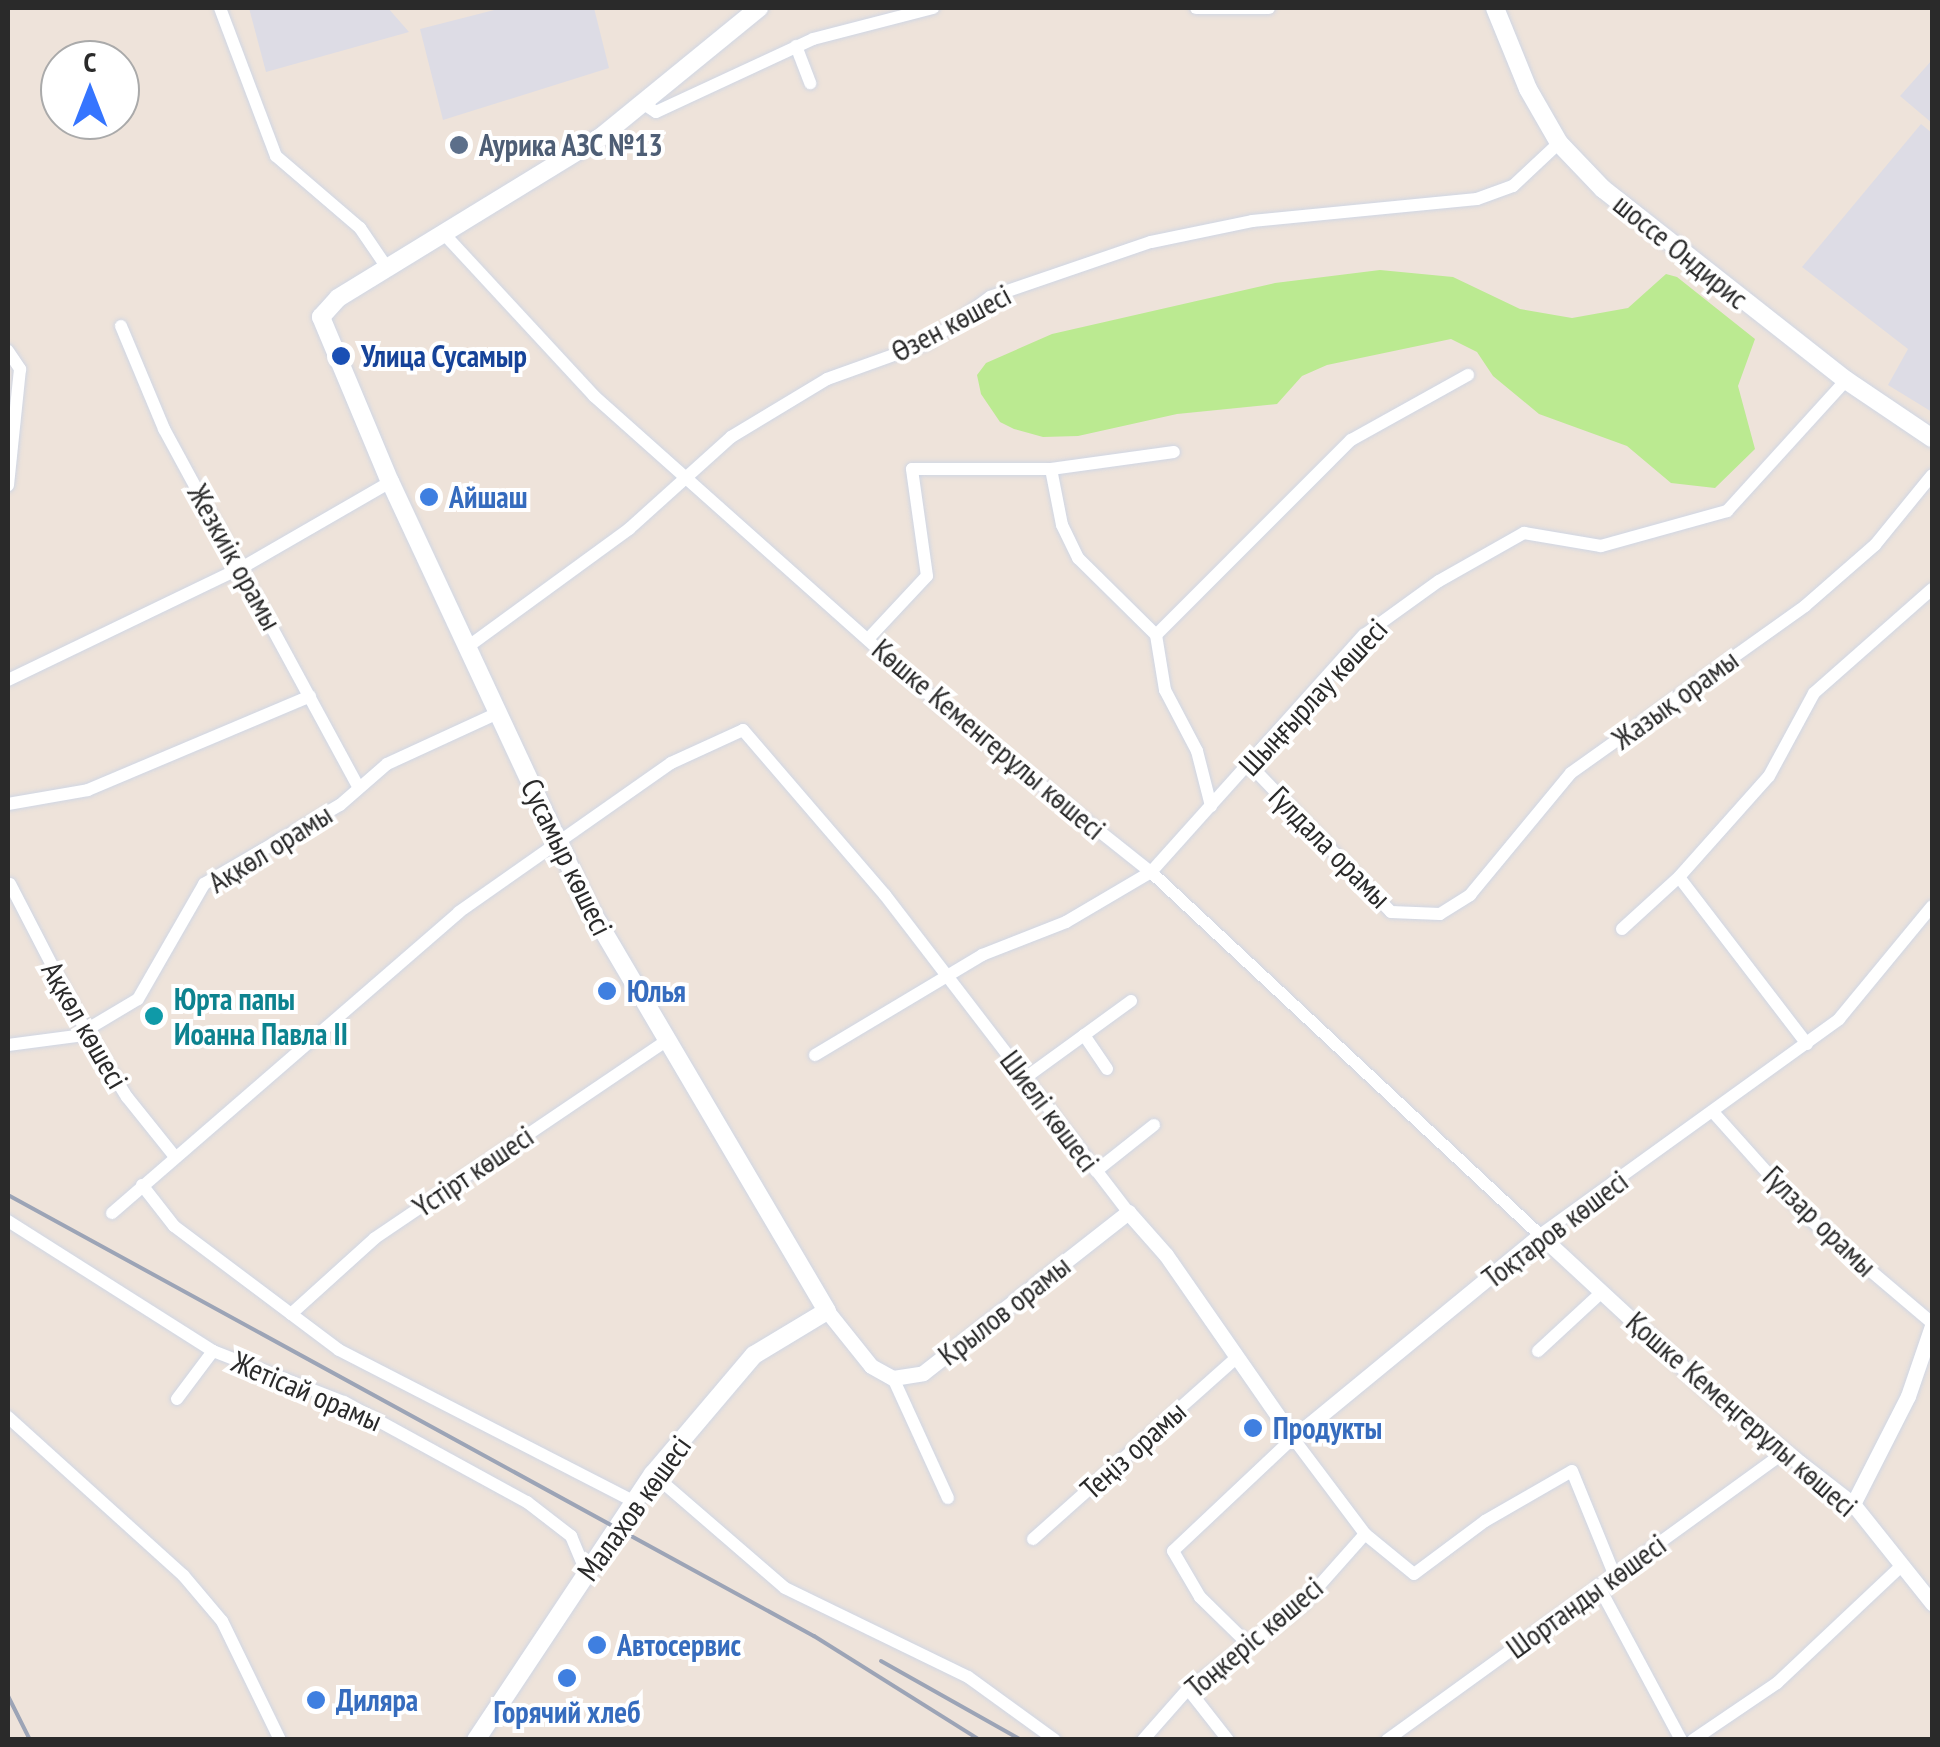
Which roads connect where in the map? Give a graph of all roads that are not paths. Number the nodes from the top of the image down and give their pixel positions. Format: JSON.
{"nodes":[{"id":1,"x":220,"y":8,"type":"edge"},
{"id":2,"x":759,"y":8,"type":"edge"},
{"id":3,"x":933,"y":8,"type":"edge"},
{"id":4,"x":1196,"y":8,"type":"edge"},
{"id":5,"x":1268,"y":8,"type":"edge"},
{"id":6,"x":1495,"y":8,"type":"edge"},
{"id":7,"x":796,"y":46,"type":"junction"},
{"id":8,"x":810,"y":83,"type":"dead end"},
{"id":9,"x":644,"y":104,"type":"junction"},
{"id":10,"x":1559,"y":143,"type":"junction"},
{"id":11,"x":446,"y":236,"type":"junction"},
{"id":12,"x":388,"y":269,"type":"junction"},
{"id":13,"x":122,"y":326,"type":"dead end"},
{"id":14,"x":8,"y":351,"type":"edge"},
{"id":15,"x":1468,"y":375,"type":"dead end"},
{"id":16,"x":1846,"y":380,"type":"junction"},
{"id":17,"x":1932,"y":438,"type":"edge"},
{"id":18,"x":1174,"y":452,"type":"dead end"},
{"id":19,"x":1050,"y":468,"type":"junction"},
{"id":20,"x":685,"y":474,"type":"junction"},
{"id":21,"x":1932,"y":475,"type":"edge"},
{"id":22,"x":390,"y":482,"type":"junction"},
{"id":23,"x":8,"y":485,"type":"edge"},
{"id":24,"x":243,"y":567,"type":"junction"},
{"id":25,"x":1932,"y":588,"type":"edge"},
{"id":26,"x":1156,"y":636,"type":"junction"},
{"id":27,"x":868,"y":639,"type":"junction"},
{"id":28,"x":466,"y":648,"type":"junction"},
{"id":29,"x":8,"y":680,"type":"edge"},
{"id":30,"x":310,"y":696,"type":"junction"},
{"id":31,"x":498,"y":713,"type":"junction"},
{"id":32,"x":1249,"y":764,"type":"junction"},
{"id":33,"x":358,"y":784,"type":"junction"},
{"id":34,"x":8,"y":804,"type":"edge"},
{"id":35,"x":1211,"y":806,"type":"junction"},
{"id":36,"x":557,"y":841,"type":"junction"},
{"id":37,"x":1151,"y":872,"type":"junction"},
{"id":38,"x":1678,"y":877,"type":"junction"},
{"id":39,"x":10,"y":884,"type":"dead end"},
{"id":40,"x":13,"y":906,"type":"edge"},
{"id":41,"x":1932,"y":906,"type":"edge"},
{"id":42,"x":1419,"y":918,"type":"joint"},
{"id":43,"x":1622,"y":929,"type":"dead end"},
{"id":44,"x":947,"y":974,"type":"junction"},
{"id":45,"x":1131,"y":1001,"type":"dead end"},
{"id":46,"x":86,"y":1031,"type":"junction"},
{"id":47,"x":1084,"y":1036,"type":"junction"},
{"id":48,"x":666,"y":1041,"type":"junction"},
{"id":49,"x":1807,"y":1044,"type":"junction"},
{"id":50,"x":8,"y":1045,"type":"edge"},
{"id":51,"x":816,"y":1055,"type":"dead end"},
{"id":52,"x":1108,"y":1069,"type":"dead end"},
{"id":53,"x":1025,"y":1078,"type":"junction"},
{"id":54,"x":1713,"y":1112,"type":"junction"},
{"id":55,"x":1154,"y":1125,"type":"dead end"},
{"id":56,"x":176,"y":1157,"type":"junction"},
{"id":57,"x":1096,"y":1171,"type":"junction"},
{"id":58,"x":142,"y":1185,"type":"junction"},
{"id":59,"x":1128,"y":1212,"type":"junction"},
{"id":60,"x":112,"y":1214,"type":"dead end"},
{"id":61,"x":8,"y":1220,"type":"edge"},
{"id":62,"x":1540,"y":1235,"type":"junction"},
{"id":63,"x":1602,"y":1292,"type":"junction"},
{"id":64,"x":827,"y":1310,"type":"junction"},
{"id":65,"x":291,"y":1314,"type":"junction"},
{"id":66,"x":1932,"y":1325,"type":"edge"},
{"id":67,"x":213,"y":1351,"type":"junction"},
{"id":68,"x":1538,"y":1351,"type":"dead end"},
{"id":69,"x":1234,"y":1360,"type":"junction"},
{"id":70,"x":894,"y":1378,"type":"junction"},
{"id":71,"x":177,"y":1399,"type":"dead end"},
{"id":72,"x":8,"y":1418,"type":"edge"},
{"id":73,"x":1293,"y":1438,"type":"junction"},
{"id":74,"x":1784,"y":1453,"type":"junction"},
{"id":75,"x":652,"y":1474,"type":"junction"},
{"id":76,"x":948,"y":1498,"type":"dead end"},
{"id":77,"x":635,"y":1502,"type":"junction"},
{"id":78,"x":1853,"y":1504,"type":"junction"},
{"id":79,"x":1365,"y":1534,"type":"junction"},
{"id":80,"x":1033,"y":1540,"type":"dead end"},
{"id":81,"x":1901,"y":1566,"type":"junction"},
{"id":82,"x":587,"y":1574,"type":"junction"},
{"id":83,"x":1614,"y":1574,"type":"junction"},
{"id":84,"x":1598,"y":1585,"type":"junction"},
{"id":85,"x":1932,"y":1603,"type":"edge"},
{"id":86,"x":1248,"y":1644,"type":"junction"},
{"id":87,"x":1188,"y":1689,"type":"junction"},
{"id":88,"x":280,"y":1740,"type":"edge"},
{"id":89,"x":476,"y":1740,"type":"edge"},
{"id":90,"x":1055,"y":1740,"type":"edge"},
{"id":91,"x":1143,"y":1740,"type":"edge"},
{"id":92,"x":1228,"y":1740,"type":"edge"},
{"id":93,"x":1387,"y":1740,"type":"edge"},
{"id":94,"x":1681,"y":1740,"type":"edge"},
{"id":95,"x":1693,"y":1740,"type":"edge"}],
"edges":[{"from":1,"to":12,"type":"street"},
{"from":2,"to":9,"type":"main road"},
{"from":3,"to":7,"type":"street"},
{"from":4,"to":5,"type":"street"},
{"from":6,"to":10,"type":"main road","name":"шоссе Ондирис"},
{"from":7,"to":8,"type":"street"},
{"from":7,"to":9,"type":"street"},
{"from":9,"to":11,"type":"main road"},
{"from":10,"to":16,"type":"main road","name":"шоссе Ондирис"},
{"from":10,"to":20,"type":"street","name":"Өзен көшесі"},
{"from":11,"to":12,"type":"main road"},
{"from":11,"to":20,"type":"street","name":"Көшке Кеменгерұлы көшесі"},
{"from":12,"to":22,"type":"main road","name":"Сусамыр көшесі"},
{"from":13,"to":24,"type":"street","name":"Жезкиік орамы"},
{"from":14,"to":23,"type":"street"},
{"from":15,"to":26,"type":"street"},
{"from":16,"to":17,"type":"main road","name":"шоссе Ондирис"},
{"from":16,"to":32,"type":"street","name":"Шыңғырлау көшесі"},
{"from":18,"to":19,"type":"street"},
{"from":19,"to":26,"type":"street"},
{"from":19,"to":27,"type":"street"},
{"from":20,"to":27,"type":"street","name":"Көшке Кеменгерұлы көшесі"},
{"from":20,"to":28,"type":"street","name":"Өзен көшесі"},
{"from":21,"to":42,"type":"street","name":"Жазық орамы"},
{"from":22,"to":24,"type":"street"},
{"from":22,"to":28,"type":"main road","name":"Сусамыр көшесі"},
{"from":24,"to":29,"type":"street"},
{"from":24,"to":30,"type":"street","name":"Жезкиік орамы"},
{"from":25,"to":38,"type":"street"},
{"from":26,"to":35,"type":"street"},
{"from":27,"to":37,"type":"street","name":"Көшке Кеменгерұлы көшесі"},
{"from":28,"to":31,"type":"main road","name":"Сусамыр көшесі"},
{"from":30,"to":33,"type":"street","name":"Жезкиік орамы"},
{"from":30,"to":34,"type":"street"},
{"from":31,"to":33,"type":"street","name":"Ақкөл орамы"},
{"from":31,"to":36,"type":"main road","name":"Сусамыр көшесі"},
{"from":32,"to":35,"type":"street","name":"Шыңғырлау көшесі"},
{"from":32,"to":42,"type":"street","name":"Гүлдала орамы"},
{"from":33,"to":46,"type":"street","name":"Ақкөл орамы"},
{"from":35,"to":37,"type":"street","name":"Шыңғырлау көшесі"},
{"from":36,"to":44,"type":"street","name":"Шиелі көшесі"},
{"from":36,"to":48,"type":"main road","name":"Сусамыр көшесі"},
{"from":36,"to":56,"type":"street"},
{"from":37,"to":44,"type":"street"},
{"from":37,"to":62,"type":"street","name":"Көшке Кеменгерұлы көшесі"},
{"from":38,"to":43,"type":"street"},
{"from":38,"to":49,"type":"street"},
{"from":39,"to":40,"type":"street","name":"Ақкөл көшесі"},
{"from":40,"to":46,"type":"street","name":"Ақкөл көшесі"},
{"from":41,"to":49,"type":"street","name":"Тоқтаров көшесі"},
{"from":44,"to":51,"type":"street"},
{"from":44,"to":53,"type":"street","name":"Шиелі көшесі"},
{"from":45,"to":47,"type":"street"},
{"from":46,"to":50,"type":"street"},
{"from":46,"to":56,"type":"street","name":"Ақкөл көшесі"},
{"from":47,"to":52,"type":"street"},
{"from":47,"to":53,"type":"street"},
{"from":48,"to":64,"type":"main road","name":"Сусамыр көшесі"},
{"from":48,"to":65,"type":"street","name":"Үстірт көшесі"},
{"from":49,"to":54,"type":"street","name":"Тоқтаров көшесі"},
{"from":53,"to":57,"type":"street","name":"Шиелі көшесі"},
{"from":54,"to":62,"type":"street","name":"Тоқтаров көшесі"},
{"from":54,"to":66,"type":"street","name":"Гүлзар орамы"},
{"from":55,"to":57,"type":"street"},
{"from":56,"to":58,"type":"street"},
{"from":57,"to":59,"type":"street","name":"Шиелі көшесі"},
{"from":58,"to":60,"type":"street"},
{"from":58,"to":65,"type":"street"},
{"from":59,"to":69,"type":"street","name":"Шиелі көшесі"},
{"from":59,"to":70,"type":"street","name":"Крылов орамы"},
{"from":61,"to":67,"type":"street","name":"Жетісай орамы"},
{"from":62,"to":63,"type":"street","name":"Қошке Кемеңгерұлы көшесі"},
{"from":62,"to":73,"type":"street","name":"Тоқтаров көшесі"},
{"from":63,"to":68,"type":"street"},
{"from":63,"to":74,"type":"street","name":"Қошке Кемеңгерұлы көшесі"},
{"from":64,"to":70,"type":"street","name":"Сусамыр көшесі"},
{"from":64,"to":75,"type":"main road","name":"Малахов көшесі"},
{"from":65,"to":77,"type":"street"},
{"from":66,"to":78,"type":"street"},
{"from":67,"to":71,"type":"street"},
{"from":67,"to":82,"type":"street","name":"Жетісай орамы"},
{"from":69,"to":73,"type":"street","name":"Шиелі көшесі"},
{"from":69,"to":80,"type":"street","name":"Теңіз орамы"},
{"from":70,"to":76,"type":"street"},
{"from":72,"to":88,"type":"street"},
{"from":73,"to":79,"type":"street","name":"Шиелі көшесі"},
{"from":73,"to":86,"type":"street","name":"Тоқтаров көшесі"},
{"from":74,"to":78,"type":"street","name":"Қошке Кемеңгерұлы көшесі"},
{"from":74,"to":83,"type":"street","name":"Шортанды көшесі"},
{"from":75,"to":77,"type":"main road","name":"Малахов көшесі"},
{"from":75,"to":90,"type":"street"},
{"from":77,"to":82,"type":"main road","name":"Малахов көшесі"},
{"from":78,"to":81,"type":"street","name":"Қошке Кемеңгерұлы көшесі"},
{"from":79,"to":83,"type":"street","name":"Шиелі көшесі"},
{"from":79,"to":86,"type":"street","name":"Тоңкерiс көшесі"},
{"from":81,"to":85,"type":"street","name":"Қошке Кемеңгерұлы көшесі"},
{"from":81,"to":95,"type":"street"},
{"from":82,"to":89,"type":"main road","name":"Малахов көшесі"},
{"from":83,"to":84,"type":"street","name":"Шортанды көшесі"},
{"from":84,"to":93,"type":"street","name":"Шортанды көшесі"},
{"from":84,"to":94,"type":"street"},
{"from":86,"to":87,"type":"street","name":"Тоңкерiс көшесі"},
{"from":87,"to":91,"type":"street","name":"Тоңкерiс көшесі"},
{"from":87,"to":92,"type":"street"}]}
